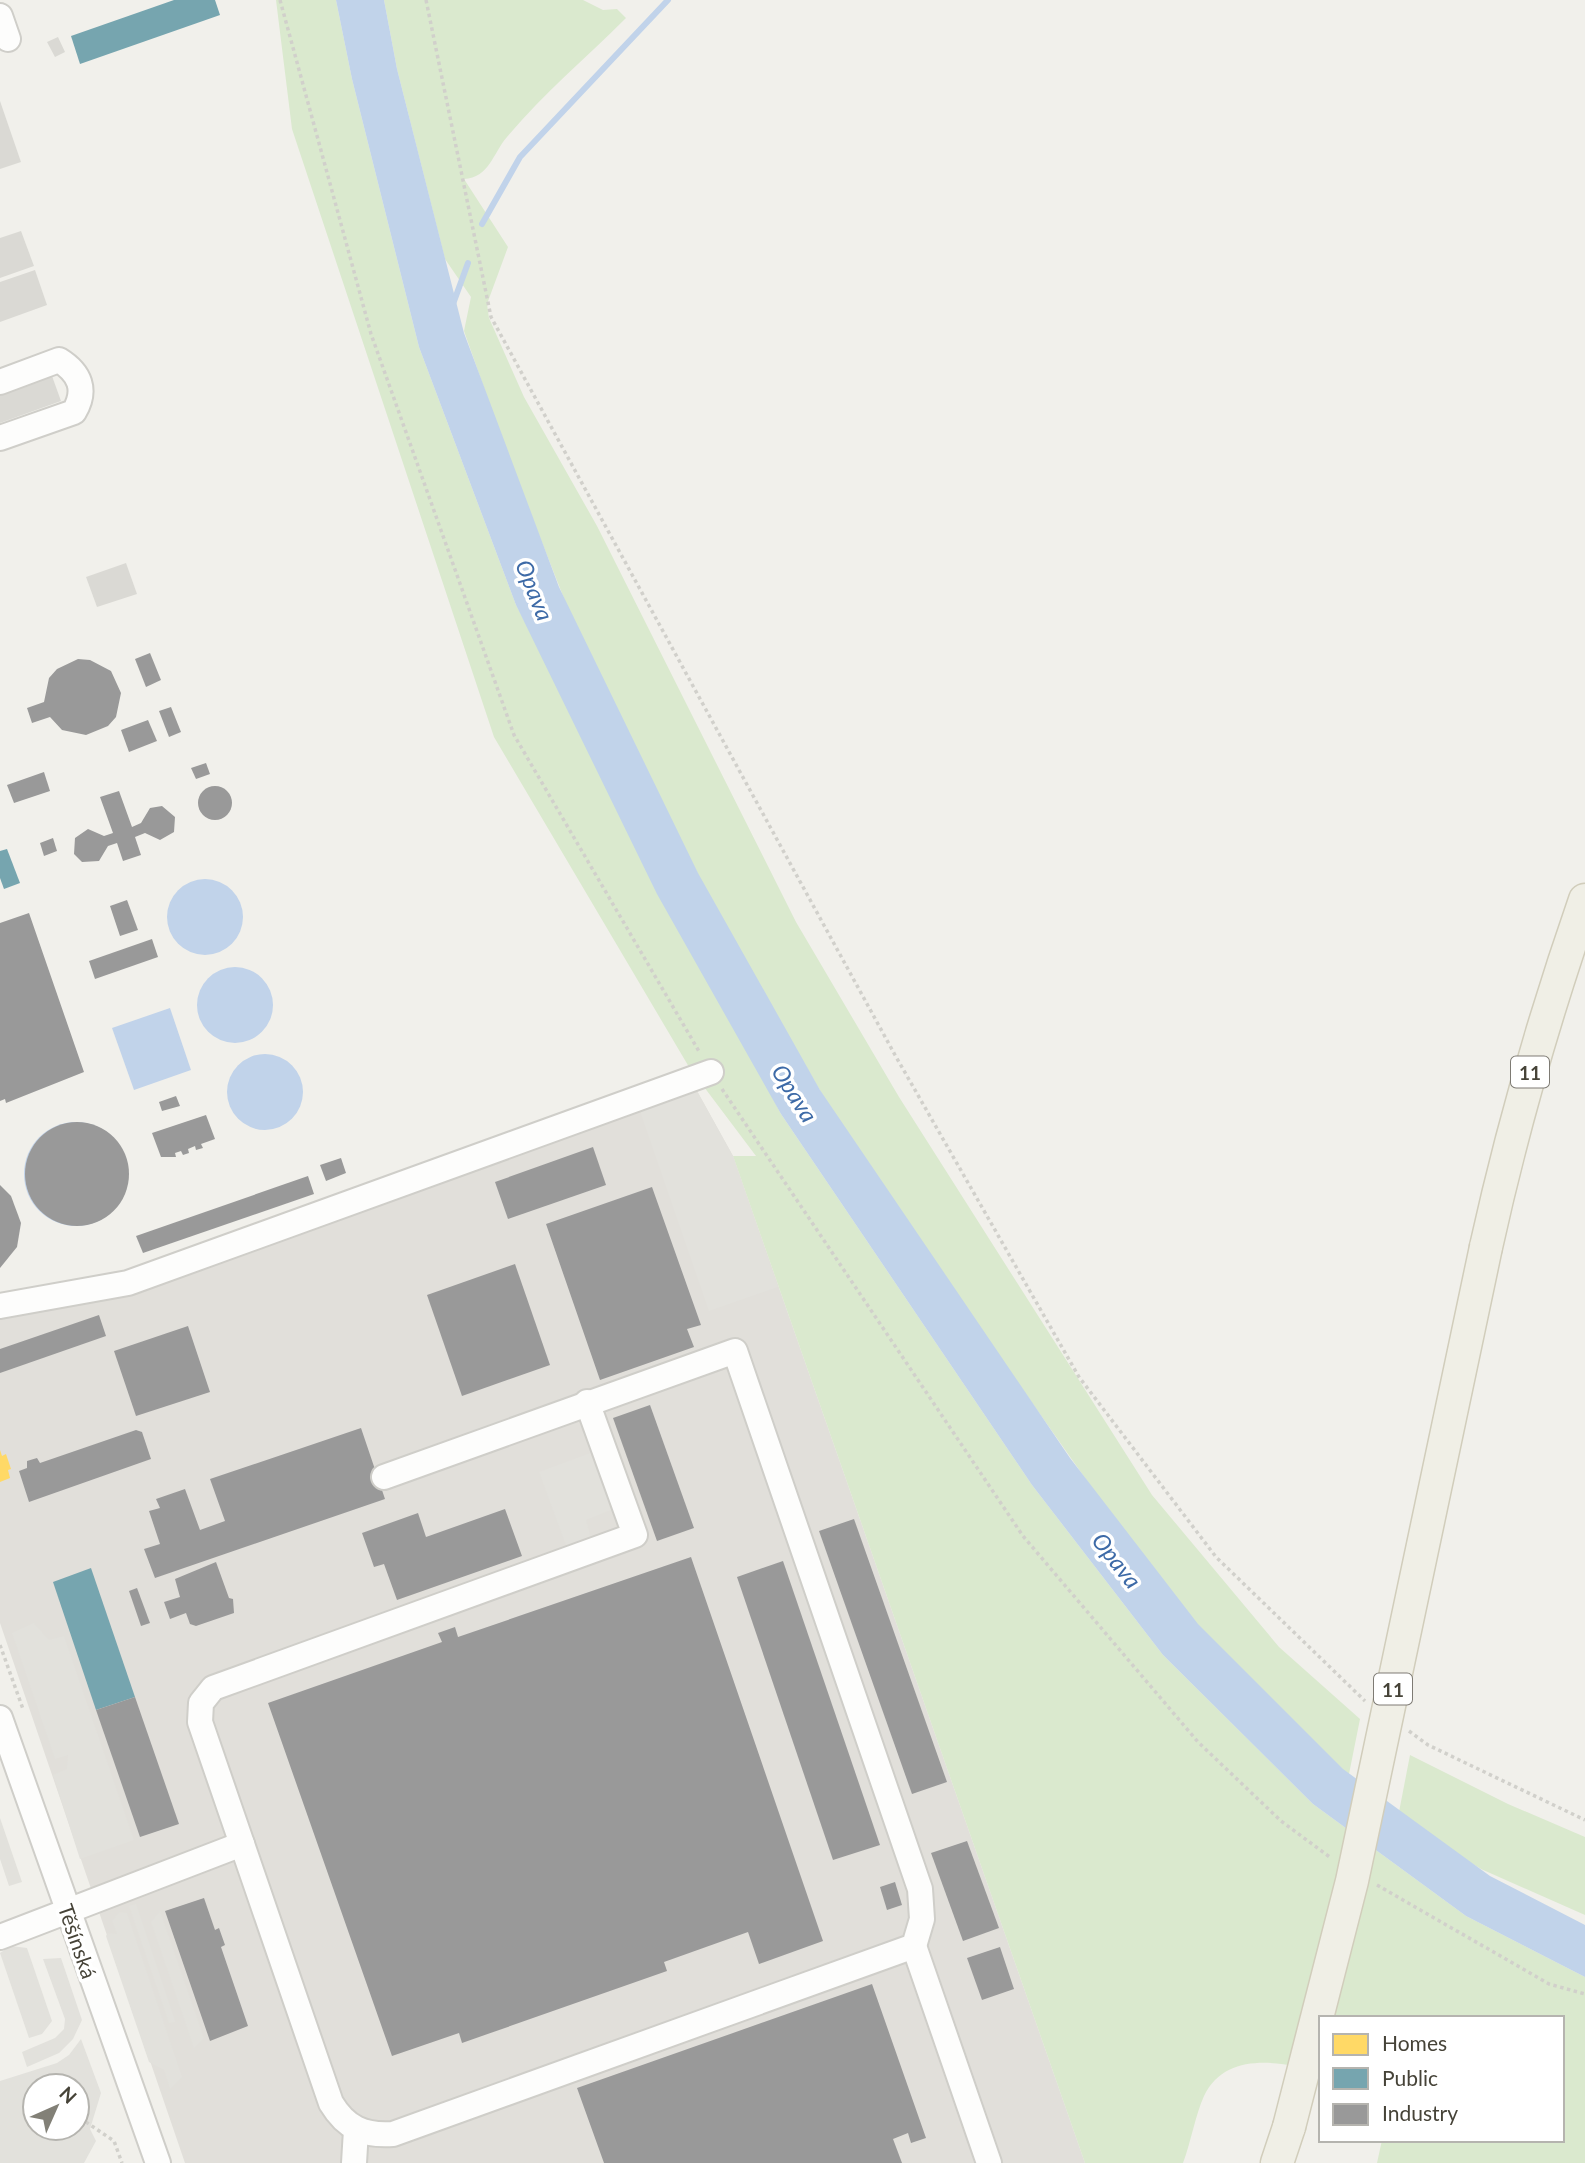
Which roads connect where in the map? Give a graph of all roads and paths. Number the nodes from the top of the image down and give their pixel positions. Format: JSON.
{"nodes":[{"id":1,"x":280,"y":0,"type":"edge"},
{"id":2,"x":426,"y":0,"type":"edge"},
{"id":3,"x":0,"y":382,"type":"edge"},
{"id":4,"x":0,"y":438,"type":"edge"},
{"id":5,"x":1585,"y":901,"type":"edge"},
{"id":6,"x":711,"y":1072,"type":"junction"},
{"id":7,"x":0,"y":1306,"type":"edge"},
{"id":8,"x":587,"y":1402,"type":"junction"},
{"id":9,"x":384,"y":1477,"type":"dead end"},
{"id":10,"x":1368,"y":1703,"type":"dead end"},
{"id":11,"x":0,"y":1717,"type":"edge"},
{"id":12,"x":1408,"y":1731,"type":"dead end"},
{"id":13,"x":1585,"y":1820,"type":"edge"},
{"id":14,"x":242,"y":1844,"type":"junction"},
{"id":15,"x":1333,"y":1860,"type":"dead end"},
{"id":16,"x":1367,"y":1880,"type":"dead end"},
{"id":17,"x":67,"y":1910,"type":"junction"},
{"id":18,"x":0,"y":1937,"type":"edge"},
{"id":19,"x":914,"y":1946,"type":"junction"},
{"id":20,"x":1585,"y":1994,"type":"edge"},
{"id":21,"x":91,"y":2125,"type":"edge"},
{"id":22,"x":356,"y":2130,"type":"junction"},
{"id":23,"x":122,"y":2163,"type":"edge"},
{"id":24,"x":158,"y":2163,"type":"edge"},
{"id":25,"x":354,"y":2163,"type":"edge"},
{"id":26,"x":989,"y":2163,"type":"edge"},
{"id":27,"x":1277,"y":2163,"type":"edge"}],
"edges":[{"from":1,"to":6,"type":"path"},
{"from":2,"to":10,"type":"path"},
{"from":3,"to":4,"type":"street"},
{"from":5,"to":27,"type":"main road","number":"11","bridge":true},
{"from":6,"to":7,"type":"street"},
{"from":6,"to":15,"type":"path"},
{"from":8,"to":9,"type":"street"},
{"from":8,"to":14,"type":"street"},
{"from":8,"to":19,"type":"street"},
{"from":11,"to":17,"type":"street","name":"Těšínská"},
{"from":12,"to":13,"type":"path"},
{"from":14,"to":17,"type":"street"},
{"from":14,"to":22,"type":"street"},
{"from":16,"to":20,"type":"path"},
{"from":17,"to":18,"type":"street"},
{"from":17,"to":24,"type":"street","name":"Těšínská"},
{"from":19,"to":22,"type":"street"},
{"from":19,"to":26,"type":"street"},
{"from":21,"to":23,"type":"path"},
{"from":22,"to":25,"type":"street"}]}
